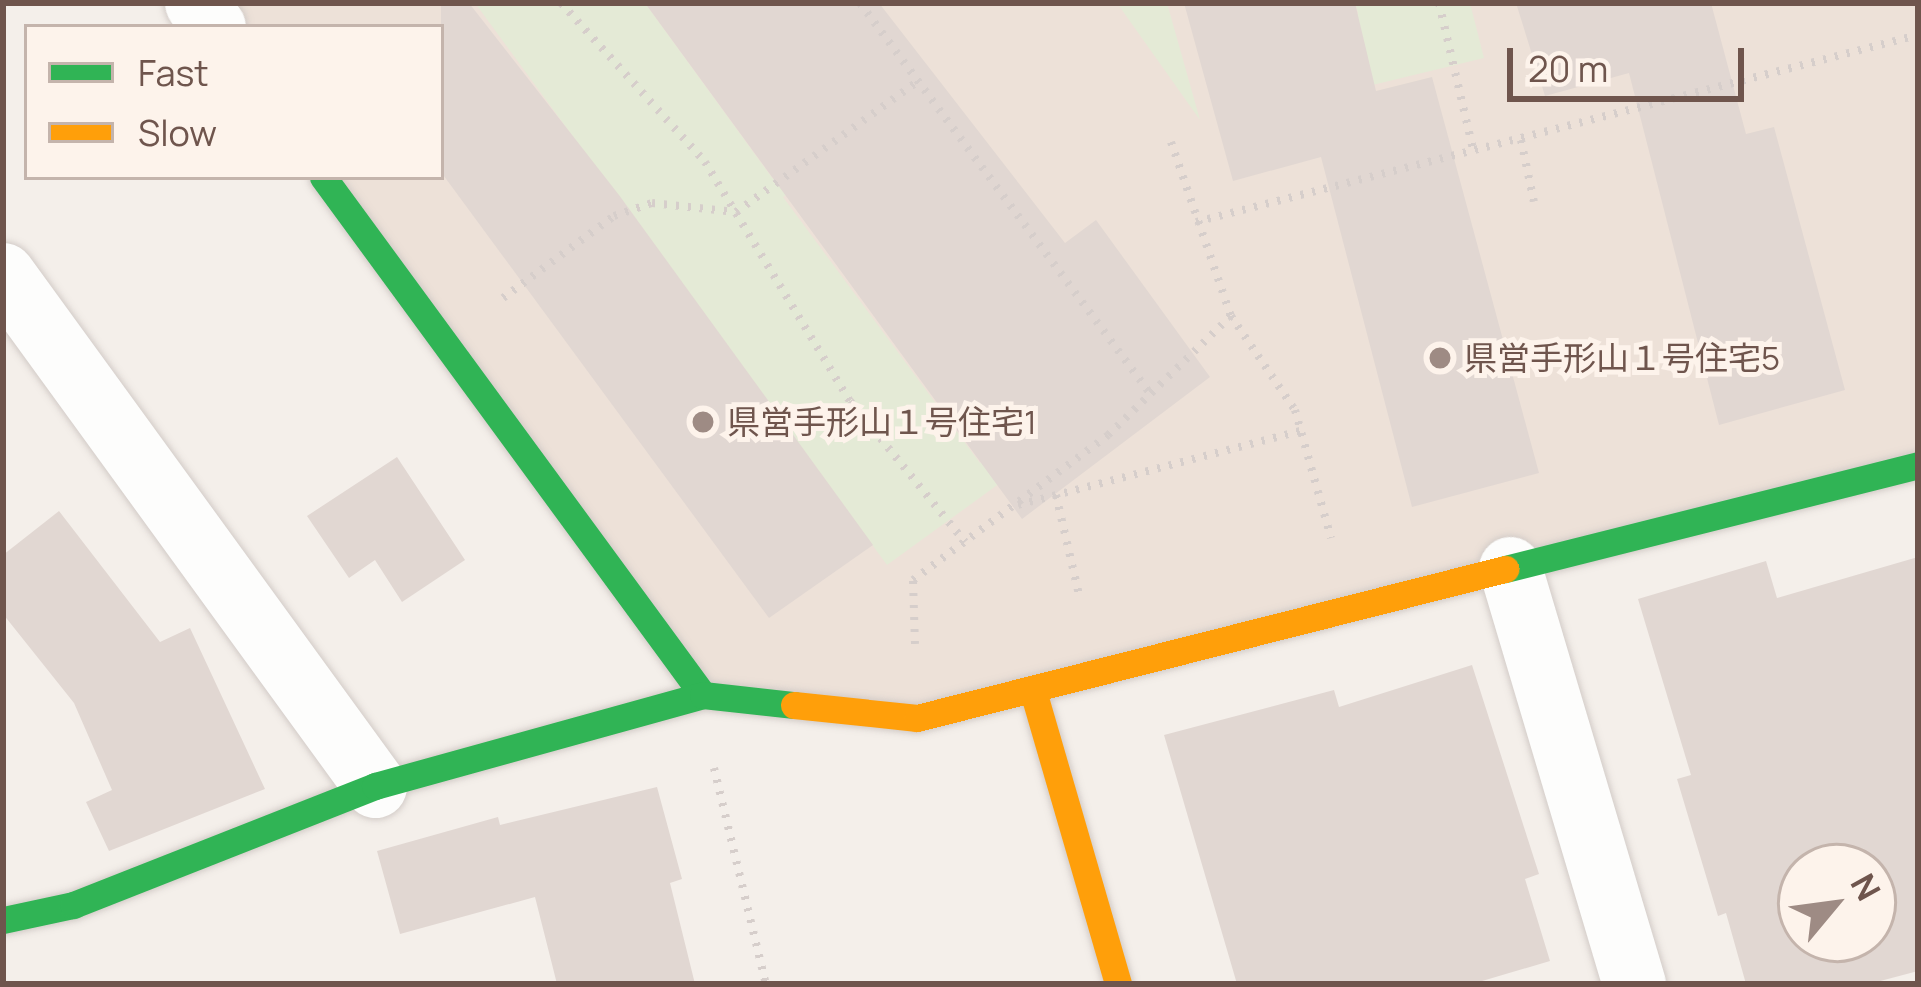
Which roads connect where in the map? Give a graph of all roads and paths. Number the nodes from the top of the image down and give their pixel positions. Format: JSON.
{"nodes":[{"id":1,"x":561,"y":3,"type":"edge"},
{"id":2,"x":860,"y":3,"type":"edge"},
{"id":3,"x":1439,"y":3,"type":"edge"},
{"id":4,"x":1918,"y":35,"type":"edge"},
{"id":5,"x":918,"y":81,"type":"junction"},
{"id":6,"x":1520,"y":140,"type":"junction"},
{"id":7,"x":1171,"y":142,"type":"dead end"},
{"id":8,"x":1474,"y":154,"type":"junction"},
{"id":9,"x":325,"y":180,"type":"edge"},
{"id":10,"x":1534,"y":202,"type":"dead end"},
{"id":11,"x":736,"y":212,"type":"junction"},
{"id":12,"x":1196,"y":222,"type":"junction"},
{"id":13,"x":3,"y":274,"type":"edge"},
{"id":14,"x":1231,"y":316,"type":"junction"},
{"id":15,"x":444,"y":341,"type":"junction"},
{"id":16,"x":1150,"y":394,"type":"junction"},
{"id":17,"x":1301,"y":431,"type":"junction"},
{"id":18,"x":1918,"y":465,"type":"edge"},
{"id":19,"x":1056,"y":495,"type":"junction"},
{"id":20,"x":1009,"y":507,"type":"junction"},
{"id":21,"x":965,"y":542,"type":"junction"},
{"id":22,"x":1334,"y":548,"type":"dead end"},
{"id":23,"x":1510,"y":568,"type":"junction"},
{"id":24,"x":1083,"y":614,"type":"dead end"},
{"id":25,"x":1033,"y":691,"type":"junction"},
{"id":26,"x":703,"y":695,"type":"junction"},
{"id":27,"x":917,"y":718,"type":"junction"},
{"id":28,"x":375,"y":786,"type":"junction"},
{"id":29,"x":3,"y":920,"type":"edge"},
{"id":30,"x":766,"y":984,"type":"edge"},
{"id":31,"x":1118,"y":984,"type":"edge"},
{"id":32,"x":1634,"y":984,"type":"edge"}],
"edges":[{"from":1,"to":11,"type":"path"},
{"from":2,"to":5,"type":"path"},
{"from":3,"to":8,"type":"path"},
{"from":4,"to":6,"type":"path"},
{"from":5,"to":11,"type":"path"},
{"from":5,"to":16,"type":"path"},
{"from":6,"to":8,"type":"path"},
{"from":6,"to":10,"type":"path"},
{"from":7,"to":12,"type":"path"},
{"from":8,"to":12,"type":"path"},
{"from":9,"to":15,"type":"street"},
{"from":11,"to":15,"type":"path"},
{"from":11,"to":21,"type":"path"},
{"from":12,"to":14,"type":"path"},
{"from":13,"to":28,"type":"street"},
{"from":14,"to":16,"type":"path"},
{"from":14,"to":17,"type":"path"},
{"from":15,"to":26,"type":"street"},
{"from":16,"to":20,"type":"path"},
{"from":17,"to":19,"type":"path"},
{"from":17,"to":22,"type":"path"},
{"from":18,"to":23,"type":"street"},
{"from":19,"to":20,"type":"path"},
{"from":19,"to":24,"type":"path"},
{"from":20,"to":21,"type":"path"},
{"from":21,"to":27,"type":"path"},
{"from":23,"to":25,"type":"street"},
{"from":23,"to":32,"type":"street"},
{"from":25,"to":27,"type":"street"},
{"from":25,"to":31,"type":"street"},
{"from":26,"to":27,"type":"street"},
{"from":26,"to":28,"type":"street"},
{"from":26,"to":30,"type":"path"},
{"from":28,"to":29,"type":"street"}]}
